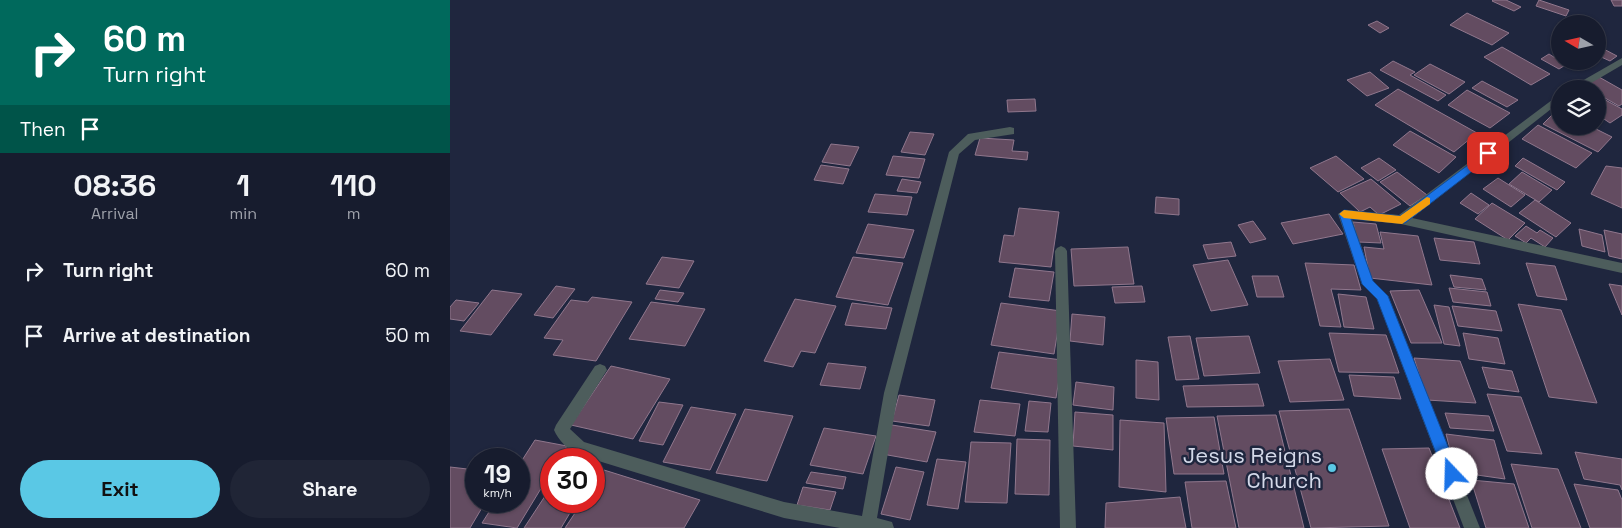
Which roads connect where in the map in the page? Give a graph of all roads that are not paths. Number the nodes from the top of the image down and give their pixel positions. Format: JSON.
{"nodes":[{"id":1,"x":1622,"y":61,"type":"edge"},
{"id":2,"x":1589,"y":80,"type":"edge"},
{"id":3,"x":1551,"y":104,"type":"edge"},
{"id":4,"x":1010,"y":131,"type":"dead end"},
{"id":5,"x":1402,"y":220,"type":"junction"},
{"id":6,"x":1061,"y":251,"type":"dead end"},
{"id":7,"x":1622,"y":268,"type":"edge"},
{"id":8,"x":600,"y":370,"type":"dead end"},
{"id":9,"x":868,"y":526,"type":"junction"},
{"id":10,"x":886,"y":528,"type":"edge"},
{"id":11,"x":1068,"y":528,"type":"edge"},
{"id":12,"x":1472,"y":528,"type":"edge"}],
"edges":[{"from":1,"to":2,"type":"street"},
{"from":3,"to":5,"type":"street"},
{"from":4,"to":9,"type":"street"},
{"from":5,"to":7,"type":"street"},
{"from":5,"to":12,"type":"street"},
{"from":6,"to":11,"type":"street"},
{"from":8,"to":9,"type":"street"},
{"from":9,"to":10,"type":"street"}]}
